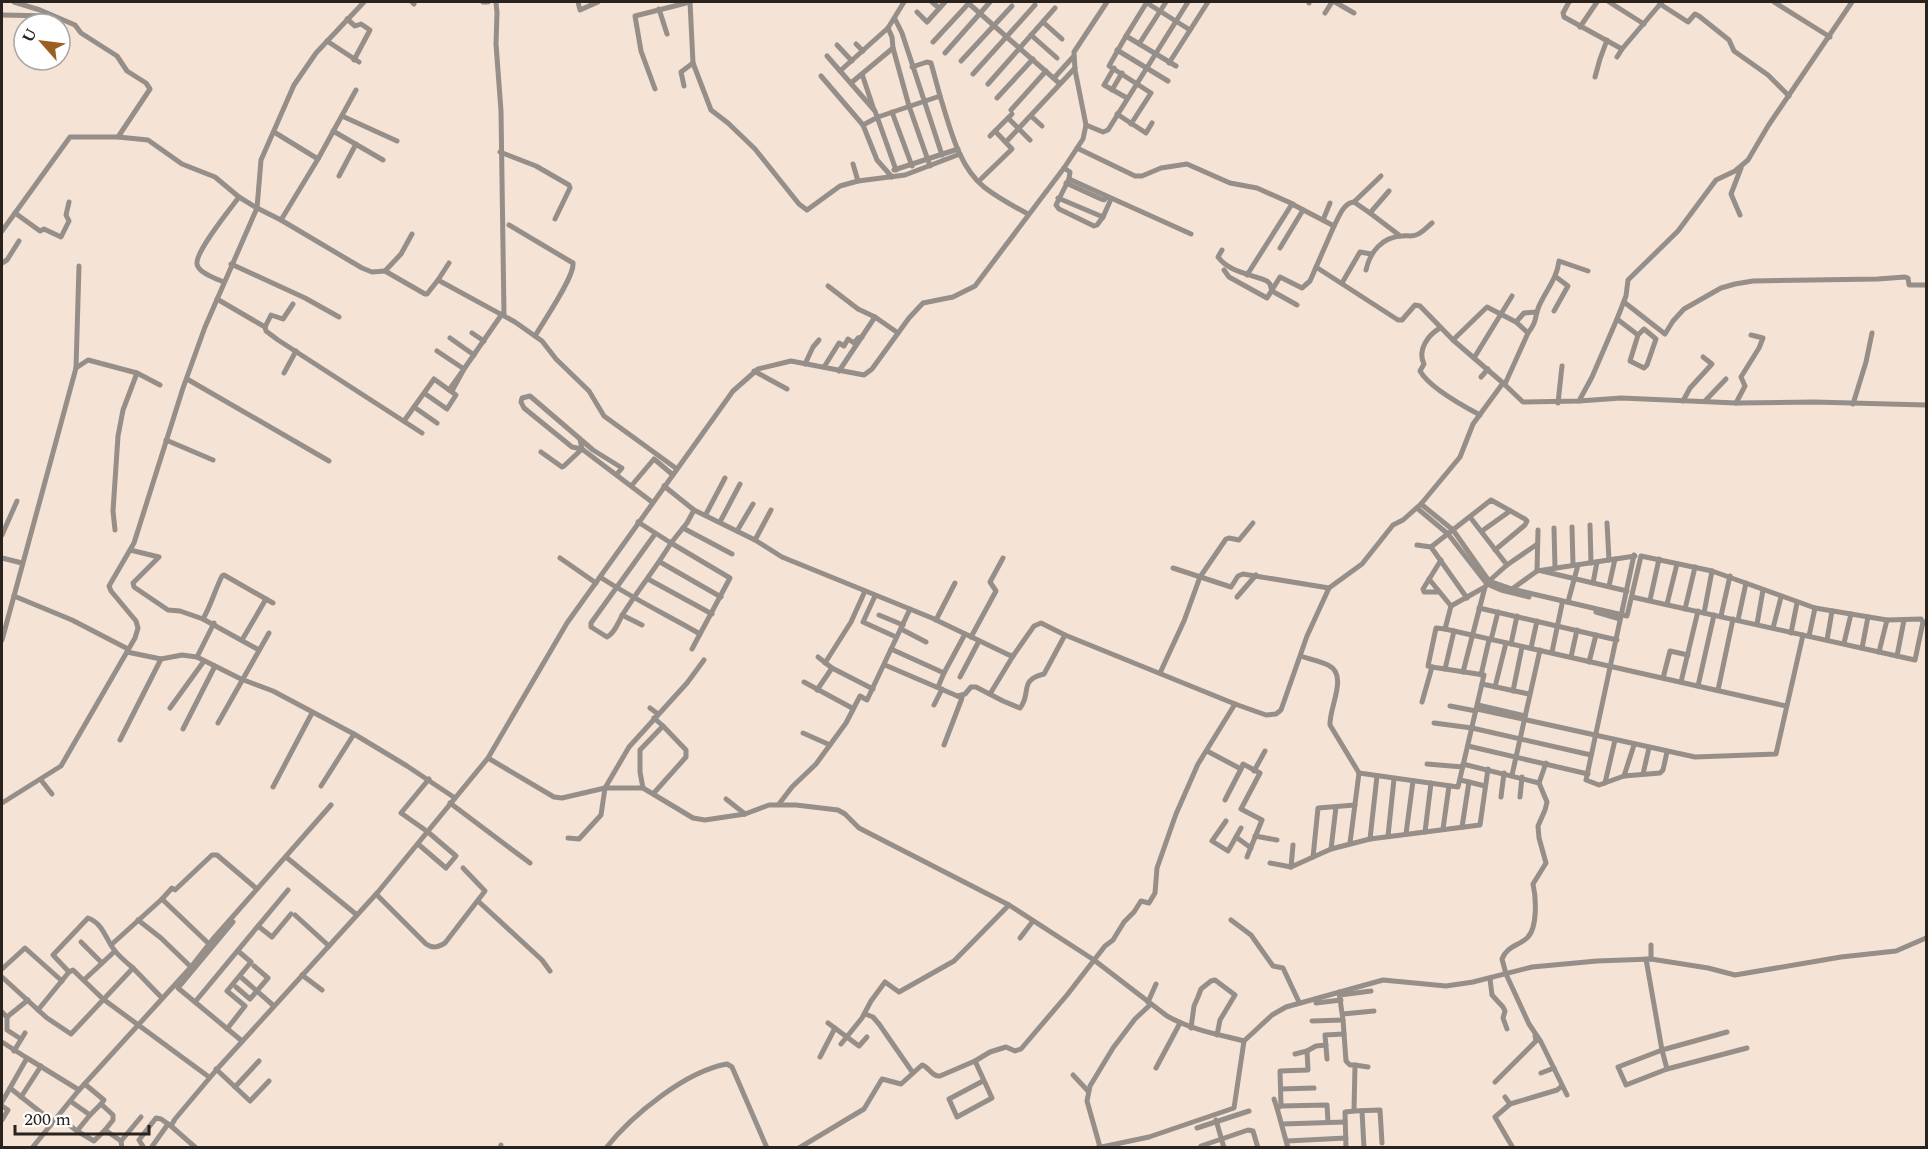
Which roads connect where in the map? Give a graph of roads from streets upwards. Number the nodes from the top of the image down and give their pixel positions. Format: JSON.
{"nodes":[{"id":1,"x":15,"y":2,"type":"edge"},
{"id":2,"x":364,"y":2,"type":"edge"},
{"id":3,"x":483,"y":2,"type":"edge"},
{"id":4,"x":488,"y":2,"type":"edge"},
{"id":5,"x":496,"y":2,"type":"edge"},
{"id":6,"x":578,"y":2,"type":"edge"},
{"id":7,"x":598,"y":2,"type":"edge"},
{"id":8,"x":690,"y":2,"type":"edge"},
{"id":9,"x":904,"y":2,"type":"edge"},
{"id":10,"x":932,"y":2,"type":"edge"},
{"id":11,"x":945,"y":2,"type":"edge"},
{"id":12,"x":968,"y":2,"type":"edge"},
{"id":13,"x":990,"y":2,"type":"edge"},
{"id":14,"x":1107,"y":2,"type":"edge"},
{"id":15,"x":1147,"y":2,"type":"edge"},
{"id":16,"x":1166,"y":2,"type":"edge"},
{"id":17,"x":1188,"y":2,"type":"edge"},
{"id":18,"x":1333,"y":2,"type":"edge"},
{"id":19,"x":1569,"y":2,"type":"edge"},
{"id":20,"x":1597,"y":2,"type":"edge"},
{"id":21,"x":1609,"y":2,"type":"edge"},
{"id":22,"x":1774,"y":2,"type":"edge"},
{"id":23,"x":1852,"y":2,"type":"edge"},
{"id":24,"x":676,"y":3,"type":"edge"},
{"id":25,"x":1208,"y":3,"type":"edge"},
{"id":26,"x":1661,"y":3,"type":"edge"},
{"id":27,"x":1035,"y":5,"type":"dead end"},
{"id":28,"x":1012,"y":6,"type":"dead end"},
{"id":29,"x":939,"y":8,"type":"junction"},
{"id":30,"x":1055,"y":8,"type":"dead end"},
{"id":31,"x":659,"y":9,"type":"junction"},
{"id":32,"x":1160,"y":11,"type":"junction"},
{"id":33,"x":42,"y":12,"type":"edge"},
{"id":34,"x":917,"y":12,"type":"dead end"},
{"id":35,"x":980,"y":13,"type":"junction"},
{"id":36,"x":1325,"y":13,"type":"dead end"},
{"id":37,"x":1354,"y":13,"type":"dead end"},
{"id":38,"x":347,"y":19,"type":"junction"},
{"id":39,"x":895,"y":19,"type":"junction"},
{"id":40,"x":1176,"y":21,"type":"junction"},
{"id":41,"x":1043,"y":22,"type":"junction"},
{"id":42,"x":72,"y":24,"type":"edge"},
{"id":43,"x":1644,"y":24,"type":"junction"},
{"id":44,"x":994,"y":25,"type":"junction"},
{"id":45,"x":1580,"y":27,"type":"junction"},
{"id":46,"x":888,"y":28,"type":"junction"},
{"id":47,"x":1190,"y":30,"type":"junction"},
{"id":48,"x":666,"y":34,"type":"dead end"},
{"id":49,"x":1031,"y":35,"type":"junction"},
{"id":50,"x":1007,"y":36,"type":"junction"},
{"id":51,"x":1126,"y":36,"type":"junction"},
{"id":52,"x":1830,"y":37,"type":"junction"},
{"id":53,"x":1062,"y":39,"type":"dead end"},
{"id":54,"x":1607,"y":40,"type":"junction"},
{"id":55,"x":327,"y":41,"type":"junction"},
{"id":56,"x":933,"y":42,"type":"dead end"},
{"id":57,"x":856,"y":44,"type":"dead end"},
{"id":58,"x":1139,"y":44,"type":"junction"},
{"id":59,"x":837,"y":45,"type":"dead end"},
{"id":60,"x":892,"y":48,"type":"junction"},
{"id":61,"x":1020,"y":48,"type":"junction"},
{"id":62,"x":1622,"y":49,"type":"junction"},
{"id":63,"x":1117,"y":50,"type":"junction"},
{"id":64,"x":863,"y":51,"type":"junction"},
{"id":65,"x":945,"y":52,"type":"dead end"},
{"id":66,"x":1154,"y":54,"type":"junction"},
{"id":67,"x":826,"y":56,"type":"dead end"},
{"id":68,"x":1073,"y":57,"type":"junction"},
{"id":69,"x":1617,"y":57,"type":"dead end"},
{"id":70,"x":1057,"y":58,"type":"dead end"},
{"id":71,"x":1033,"y":59,"type":"junction"},
{"id":72,"x":852,"y":61,"type":"junction"},
{"id":73,"x":961,"y":61,"type":"dead end"},
{"id":74,"x":693,"y":63,"type":"junction"},
{"id":75,"x":1169,"y":63,"type":"junction"},
{"id":76,"x":1176,"y":66,"type":"dead end"},
{"id":77,"x":912,"y":67,"type":"junction"},
{"id":78,"x":1075,"y":68,"type":"junction"},
{"id":79,"x":1114,"y":68,"type":"junction"},
{"id":80,"x":1146,"y":68,"type":"junction"},
{"id":81,"x":840,"y":71,"type":"junction"},
{"id":82,"x":1046,"y":71,"type":"junction"},
{"id":83,"x":1122,"y":73,"type":"junction"},
{"id":84,"x":973,"y":74,"type":"dead end"},
{"id":85,"x":862,"y":75,"type":"junction"},
{"id":86,"x":821,"y":76,"type":"dead end"},
{"id":87,"x":1595,"y":77,"type":"dead end"},
{"id":88,"x":1053,"y":78,"type":"junction"},
{"id":89,"x":1168,"y":81,"type":"dead end"},
{"id":90,"x":851,"y":83,"type":"junction"},
{"id":91,"x":1059,"y":83,"type":"junction"},
{"id":92,"x":1137,"y":83,"type":"junction"},
{"id":93,"x":988,"y":84,"type":"dead end"},
{"id":94,"x":684,"y":86,"type":"dead end"},
{"id":95,"x":655,"y":89,"type":"dead end"},
{"id":96,"x":356,"y":90,"type":"dead end"},
{"id":97,"x":1112,"y":90,"type":"junction"},
{"id":98,"x":940,"y":96,"type":"junction"},
{"id":99,"x":1789,"y":96,"type":"junction"},
{"id":100,"x":998,"y":98,"type":"dead end"},
{"id":101,"x":1127,"y":98,"type":"junction"},
{"id":102,"x":925,"y":100,"type":"junction"},
{"id":103,"x":909,"y":106,"type":"junction"},
{"id":104,"x":892,"y":112,"type":"junction"},
{"id":105,"x":876,"y":114,"type":"junction"},
{"id":106,"x":1010,"y":114,"type":"junction"},
{"id":107,"x":1117,"y":114,"type":"junction"},
{"id":108,"x":342,"y":116,"type":"junction"},
{"id":109,"x":1031,"y":116,"type":"junction"},
{"id":110,"x":1152,"y":123,"type":"dead end"},
{"id":111,"x":864,"y":124,"type":"junction"},
{"id":112,"x":1131,"y":124,"type":"junction"},
{"id":113,"x":1086,"y":125,"type":"junction"},
{"id":114,"x":1042,"y":126,"type":"dead end"},
{"id":115,"x":1019,"y":129,"type":"junction"},
{"id":116,"x":333,"y":131,"type":"junction"},
{"id":117,"x":995,"y":131,"type":"junction"},
{"id":118,"x":274,"y":132,"type":"junction"},
{"id":119,"x":990,"y":136,"type":"dead end"},
{"id":120,"x":118,"y":137,"type":"junction"},
{"id":121,"x":1030,"y":140,"type":"dead end"},
{"id":122,"x":398,"y":141,"type":"dead end"},
{"id":123,"x":1006,"y":142,"type":"junction"},
{"id":124,"x":356,"y":144,"type":"junction"},
{"id":125,"x":1077,"y":148,"type":"junction"},
{"id":126,"x":959,"y":151,"type":"junction"},
{"id":127,"x":500,"y":152,"type":"junction"},
{"id":128,"x":942,"y":155,"type":"junction"},
{"id":129,"x":318,"y":159,"type":"junction"},
{"id":130,"x":383,"y":160,"type":"dead end"},
{"id":131,"x":929,"y":163,"type":"junction"},
{"id":132,"x":853,"y":164,"type":"dead end"},
{"id":133,"x":912,"y":166,"type":"junction"},
{"id":134,"x":1064,"y":168,"type":"junction"},
{"id":135,"x":1741,"y":168,"type":"junction"},
{"id":136,"x":896,"y":170,"type":"junction"},
{"id":137,"x":889,"y":175,"type":"junction"},
{"id":138,"x":339,"y":176,"type":"dead end"},
{"id":139,"x":1381,"y":176,"type":"dead end"},
{"id":140,"x":981,"y":179,"type":"dead end"},
{"id":141,"x":858,"y":181,"type":"junction"},
{"id":142,"x":1067,"y":181,"type":"junction"},
{"id":143,"x":1389,"y":191,"type":"dead end"},
{"id":144,"x":239,"y":197,"type":"junction"},
{"id":145,"x":1058,"y":198,"type":"junction"},
{"id":146,"x":1109,"y":198,"type":"junction"},
{"id":147,"x":69,"y":202,"type":"dead end"},
{"id":148,"x":1354,"y":202,"type":"junction"},
{"id":149,"x":1330,"y":203,"type":"dead end"},
{"id":150,"x":1293,"y":204,"type":"junction"},
{"id":151,"x":257,"y":208,"type":"junction"},
{"id":152,"x":1303,"y":210,"type":"junction"},
{"id":153,"x":15,"y":213,"type":"junction"},
{"id":154,"x":1370,"y":213,"type":"junction"},
{"id":155,"x":1028,"y":214,"type":"junction"},
{"id":156,"x":1740,"y":215,"type":"dead end"},
{"id":157,"x":1103,"y":217,"type":"junction"},
{"id":158,"x":555,"y":219,"type":"dead end"},
{"id":159,"x":281,"y":220,"type":"junction"},
{"id":160,"x":1323,"y":220,"type":"junction"},
{"id":161,"x":1432,"y":223,"type":"dead end"},
{"id":162,"x":509,"y":225,"type":"dead end"},
{"id":163,"x":1334,"y":226,"type":"junction"},
{"id":164,"x":2,"y":231,"type":"edge"},
{"id":165,"x":412,"y":234,"type":"dead end"},
{"id":166,"x":1191,"y":234,"type":"dead end"},
{"id":167,"x":1399,"y":236,"type":"junction"},
{"id":168,"x":19,"y":241,"type":"dead end"},
{"id":169,"x":1280,"y":248,"type":"dead end"},
{"id":170,"x":1222,"y":250,"type":"dead end"},
{"id":171,"x":1371,"y":254,"type":"junction"},
{"id":172,"x":2,"y":263,"type":"edge"},
{"id":173,"x":449,"y":263,"type":"dead end"},
{"id":174,"x":231,"y":264,"type":"junction"},
{"id":175,"x":79,"y":266,"type":"dead end"},
{"id":176,"x":1316,"y":267,"type":"junction"},
{"id":177,"x":1224,"y":270,"type":"dead end"},
{"id":178,"x":1366,"y":270,"type":"dead end"},
{"id":179,"x":385,"y":271,"type":"junction"},
{"id":180,"x":1588,"y":271,"type":"dead end"},
{"id":181,"x":1246,"y":275,"type":"junction"},
{"id":182,"x":1556,"y":277,"type":"junction"},
{"id":183,"x":438,"y":280,"type":"junction"},
{"id":184,"x":224,"y":282,"type":"junction"},
{"id":185,"x":1342,"y":283,"type":"junction"},
{"id":186,"x":1926,"y":285,"type":"edge"},
{"id":187,"x":828,"y":286,"type":"dead end"},
{"id":188,"x":1272,"y":291,"type":"junction"},
{"id":189,"x":1512,"y":296,"type":"dead end"},
{"id":190,"x":217,"y":299,"type":"junction"},
{"id":191,"x":1624,"y":302,"type":"junction"},
{"id":192,"x":293,"y":304,"type":"dead end"},
{"id":193,"x":1298,"y":305,"type":"dead end"},
{"id":194,"x":1554,"y":311,"type":"dead end"},
{"id":195,"x":1537,"y":312,"type":"junction"},
{"id":196,"x":503,"y":314,"type":"junction"},
{"id":197,"x":1501,"y":315,"type":"junction"},
{"id":198,"x":339,"y":317,"type":"dead end"},
{"id":199,"x":876,"y":317,"type":"junction"},
{"id":200,"x":1617,"y":319,"type":"junction"},
{"id":201,"x":1516,"y":322,"type":"junction"},
{"id":202,"x":265,"y":327,"type":"junction"},
{"id":203,"x":1440,"y":328,"type":"junction"},
{"id":204,"x":472,"y":333,"type":"dead end"},
{"id":205,"x":898,"y":333,"type":"junction"},
{"id":206,"x":1528,"y":333,"type":"junction"},
{"id":207,"x":1872,"y":333,"type":"dead end"},
{"id":208,"x":1638,"y":335,"type":"junction"},
{"id":209,"x":1751,"y":335,"type":"dead end"},
{"id":210,"x":535,"y":336,"type":"junction"},
{"id":211,"x":862,"y":337,"type":"junction"},
{"id":212,"x":450,"y":338,"type":"dead end"},
{"id":213,"x":819,"y":340,"type":"dead end"},
{"id":214,"x":1453,"y":340,"type":"junction"},
{"id":215,"x":484,"y":341,"type":"junction"},
{"id":216,"x":296,"y":351,"type":"junction"},
{"id":217,"x":437,"y":351,"type":"dead end"},
{"id":218,"x":474,"y":355,"type":"junction"},
{"id":219,"x":1703,"y":357,"type":"dead end"},
{"id":220,"x":1474,"y":358,"type":"junction"},
{"id":221,"x":805,"y":364,"type":"junction"},
{"id":222,"x":1562,"y":366,"type":"dead end"},
{"id":223,"x":824,"y":367,"type":"junction"},
{"id":224,"x":76,"y":368,"type":"junction"},
{"id":225,"x":464,"y":369,"type":"junction"},
{"id":226,"x":1488,"y":369,"type":"junction"},
{"id":227,"x":754,"y":371,"type":"junction"},
{"id":228,"x":839,"y":371,"type":"junction"},
{"id":229,"x":137,"y":373,"type":"junction"},
{"id":230,"x":284,"y":373,"type":"dead end"},
{"id":231,"x":1481,"y":377,"type":"dead end"},
{"id":232,"x":187,"y":379,"type":"junction"},
{"id":233,"x":1726,"y":379,"type":"dead end"},
{"id":234,"x":1504,"y":384,"type":"junction"},
{"id":235,"x":160,"y":385,"type":"dead end"},
{"id":236,"x":787,"y":389,"type":"dead end"},
{"id":237,"x":450,"y":391,"type":"junction"},
{"id":238,"x":424,"y":393,"type":"junction"},
{"id":239,"x":1579,"y":401,"type":"junction"},
{"id":240,"x":1683,"y":401,"type":"junction"},
{"id":241,"x":1705,"y":401,"type":"junction"},
{"id":242,"x":1558,"y":403,"type":"junction"},
{"id":243,"x":1736,"y":403,"type":"junction"},
{"id":244,"x":1853,"y":404,"type":"junction"},
{"id":245,"x":1926,"y":405,"type":"edge"},
{"id":246,"x":414,"y":407,"type":"junction"},
{"id":247,"x":1480,"y":415,"type":"junction"},
{"id":248,"x":404,"y":421,"type":"junction"},
{"id":249,"x":437,"y":423,"type":"dead end"},
{"id":250,"x":422,"y":433,"type":"dead end"},
{"id":251,"x":580,"y":439,"type":"junction"},
{"id":252,"x":166,"y":440,"type":"junction"},
{"id":253,"x":582,"y":449,"type":"junction"},
{"id":254,"x":540,"y":452,"type":"dead end"},
{"id":255,"x":213,"y":460,"type":"dead end"},
{"id":256,"x":329,"y":461,"type":"dead end"},
{"id":257,"x":677,"y":469,"type":"junction"},
{"id":258,"x":617,"y":474,"type":"junction"},
{"id":259,"x":673,"y":475,"type":"junction"},
{"id":260,"x":725,"y":478,"type":"dead end"},
{"id":261,"x":740,"y":484,"type":"dead end"},
{"id":262,"x":632,"y":485,"type":"junction"},
{"id":263,"x":664,"y":486,"type":"junction"},
{"id":264,"x":17,"y":501,"type":"dead end"},
{"id":265,"x":652,"y":502,"type":"junction"},
{"id":266,"x":753,"y":504,"type":"dead end"},
{"id":267,"x":1419,"y":506,"type":"junction"},
{"id":268,"x":694,"y":510,"type":"junction"},
{"id":269,"x":771,"y":510,"type":"dead end"},
{"id":270,"x":1510,"y":511,"type":"junction"},
{"id":271,"x":706,"y":514,"type":"junction"},
{"id":272,"x":1470,"y":517,"type":"junction"},
{"id":273,"x":638,"y":522,"type":"junction"},
{"id":274,"x":720,"y":522,"type":"junction"},
{"id":275,"x":1253,"y":523,"type":"dead end"},
{"id":276,"x":1607,"y":523,"type":"dead end"},
{"id":277,"x":1590,"y":525,"type":"dead end"},
{"id":278,"x":1572,"y":527,"type":"dead end"},
{"id":279,"x":683,"y":528,"type":"junction"},
{"id":280,"x":1554,"y":528,"type":"dead end"},
{"id":281,"x":115,"y":530,"type":"dead end"},
{"id":282,"x":1538,"y":530,"type":"dead end"},
{"id":283,"x":737,"y":531,"type":"junction"},
{"id":284,"x":1482,"y":531,"type":"junction"},
{"id":285,"x":1451,"y":532,"type":"junction"},
{"id":286,"x":655,"y":534,"type":"junction"},
{"id":287,"x":2,"y":535,"type":"edge"},
{"id":288,"x":755,"y":540,"type":"junction"},
{"id":289,"x":671,"y":543,"type":"junction"},
{"id":290,"x":1417,"y":545,"type":"dead end"},
{"id":291,"x":1536,"y":545,"type":"junction"},
{"id":292,"x":1431,"y":548,"type":"junction"},
{"id":293,"x":130,"y":549,"type":"junction"},
{"id":294,"x":1495,"y":549,"type":"junction"},
{"id":295,"x":732,"y":554,"type":"dead end"},
{"id":296,"x":1637,"y":556,"type":"junction"},
{"id":297,"x":2,"y":558,"type":"edge"},
{"id":298,"x":560,"y":558,"type":"dead end"},
{"id":299,"x":1003,"y":558,"type":"dead end"},
{"id":300,"x":1659,"y":559,"type":"junction"},
{"id":301,"x":1442,"y":560,"type":"junction"},
{"id":302,"x":1612,"y":560,"type":"junction"},
{"id":303,"x":660,"y":562,"type":"junction"},
{"id":304,"x":1594,"y":562,"type":"junction"},
{"id":305,"x":22,"y":563,"type":"junction"},
{"id":306,"x":1677,"y":564,"type":"junction"},
{"id":307,"x":1507,"y":565,"type":"junction"},
{"id":308,"x":1575,"y":565,"type":"junction"},
{"id":309,"x":1173,"y":567,"type":"dead end"},
{"id":310,"x":1695,"y":567,"type":"junction"},
{"id":311,"x":1555,"y":568,"type":"junction"},
{"id":312,"x":1539,"y":571,"type":"junction"},
{"id":313,"x":1712,"y":571,"type":"junction"},
{"id":314,"x":1256,"y":575,"type":"junction"},
{"id":315,"x":1730,"y":576,"type":"junction"},
{"id":316,"x":600,"y":577,"type":"junction"},
{"id":317,"x":1200,"y":577,"type":"junction"},
{"id":318,"x":648,"y":579,"type":"junction"},
{"id":319,"x":1429,"y":579,"type":"junction"},
{"id":320,"x":1575,"y":579,"type":"junction"},
{"id":321,"x":596,"y":583,"type":"junction"},
{"id":322,"x":955,"y":583,"type":"dead end"},
{"id":323,"x":1593,"y":583,"type":"junction"},
{"id":324,"x":1746,"y":583,"type":"junction"},
{"id":325,"x":1487,"y":584,"type":"junction"},
{"id":326,"x":1609,"y":586,"type":"junction"},
{"id":327,"x":616,"y":587,"type":"junction"},
{"id":328,"x":1329,"y":588,"type":"junction"},
{"id":329,"x":1512,"y":589,"type":"junction"},
{"id":330,"x":1763,"y":590,"type":"junction"},
{"id":331,"x":865,"y":591,"type":"junction"},
{"id":332,"x":1627,"y":591,"type":"junction"},
{"id":333,"x":1439,"y":592,"type":"junction"},
{"id":334,"x":14,"y":596,"type":"junction"},
{"id":335,"x":875,"y":596,"type":"junction"},
{"id":336,"x":634,"y":597,"type":"junction"},
{"id":337,"x":721,"y":597,"type":"junction"},
{"id":338,"x":1237,"y":597,"type":"dead end"},
{"id":339,"x":1632,"y":597,"type":"junction"},
{"id":340,"x":1781,"y":597,"type":"junction"},
{"id":341,"x":1467,"y":598,"type":"junction"},
{"id":342,"x":266,"y":599,"type":"junction"},
{"id":343,"x":1650,"y":600,"type":"junction"},
{"id":344,"x":273,"y":603,"type":"dead end"},
{"id":345,"x":1565,"y":603,"type":"junction"},
{"id":346,"x":1797,"y":603,"type":"junction"},
{"id":347,"x":1667,"y":604,"type":"junction"},
{"id":348,"x":1451,"y":606,"type":"junction"},
{"id":349,"x":1479,"y":608,"type":"junction"},
{"id":350,"x":1815,"y":608,"type":"junction"},
{"id":351,"x":910,"y":609,"type":"junction"},
{"id":352,"x":1685,"y":609,"type":"junction"},
{"id":353,"x":1832,"y":611,"type":"junction"},
{"id":354,"x":1498,"y":612,"type":"junction"},
{"id":355,"x":1701,"y":612,"type":"junction"},
{"id":356,"x":711,"y":614,"type":"junction"},
{"id":357,"x":1851,"y":614,"type":"junction"},
{"id":358,"x":622,"y":615,"type":"junction"},
{"id":359,"x":879,"y":615,"type":"dead end"},
{"id":360,"x":1714,"y":615,"type":"junction"},
{"id":361,"x":1517,"y":616,"type":"junction"},
{"id":362,"x":1621,"y":616,"type":"junction"},
{"id":363,"x":1721,"y":616,"type":"junction"},
{"id":364,"x":1868,"y":617,"type":"junction"},
{"id":365,"x":203,"y":619,"type":"junction"},
{"id":366,"x":1736,"y":619,"type":"junction"},
{"id":367,"x":4,"y":620,"type":"edge"},
{"id":368,"x":936,"y":620,"type":"junction"},
{"id":369,"x":1887,"y":620,"type":"junction"},
{"id":370,"x":1904,"y":620,"type":"junction"},
{"id":371,"x":1537,"y":621,"type":"junction"},
{"id":372,"x":214,"y":623,"type":"junction"},
{"id":373,"x":1757,"y":624,"type":"junction"},
{"id":374,"x":642,"y":625,"type":"dead end"},
{"id":375,"x":1558,"y":625,"type":"junction"},
{"id":376,"x":902,"y":627,"type":"junction"},
{"id":377,"x":1773,"y":628,"type":"junction"},
{"id":378,"x":1445,"y":629,"type":"junction"},
{"id":379,"x":1577,"y":630,"type":"junction"},
{"id":380,"x":1454,"y":631,"type":"junction"},
{"id":381,"x":269,"y":633,"type":"dead end"},
{"id":382,"x":1791,"y":633,"type":"junction"},
{"id":383,"x":700,"y":634,"type":"junction"},
{"id":384,"x":1065,"y":635,"type":"junction"},
{"id":385,"x":1596,"y":635,"type":"junction"},
{"id":386,"x":1806,"y":635,"type":"junction"},
{"id":387,"x":968,"y":636,"type":"junction"},
{"id":388,"x":1472,"y":636,"type":"junction"},
{"id":389,"x":897,"y":637,"type":"junction"},
{"id":390,"x":2,"y":640,"type":"edge"},
{"id":391,"x":242,"y":640,"type":"junction"},
{"id":392,"x":1490,"y":640,"type":"junction"},
{"id":393,"x":1617,"y":640,"type":"junction"},
{"id":394,"x":1827,"y":640,"type":"junction"},
{"id":395,"x":926,"y":642,"type":"dead end"},
{"id":396,"x":979,"y":642,"type":"junction"},
{"id":397,"x":1844,"y":643,"type":"junction"},
{"id":398,"x":1508,"y":644,"type":"junction"},
{"id":399,"x":1522,"y":647,"type":"junction"},
{"id":400,"x":1531,"y":648,"type":"junction"},
{"id":401,"x":1862,"y":648,"type":"junction"},
{"id":402,"x":692,"y":649,"type":"dead end"},
{"id":403,"x":891,"y":649,"type":"junction"},
{"id":404,"x":259,"y":650,"type":"junction"},
{"id":405,"x":1540,"y":650,"type":"junction"},
{"id":406,"x":127,"y":651,"type":"junction"},
{"id":407,"x":1552,"y":652,"type":"junction"},
{"id":408,"x":1879,"y":652,"type":"junction"},
{"id":409,"x":1688,"y":655,"type":"junction"},
{"id":410,"x":1013,"y":656,"type":"junction"},
{"id":411,"x":1301,"y":656,"type":"junction"},
{"id":412,"x":1897,"y":656,"type":"junction"},
{"id":413,"x":197,"y":657,"type":"junction"},
{"id":414,"x":818,"y":657,"type":"dead end"},
{"id":415,"x":1571,"y":657,"type":"junction"},
{"id":416,"x":161,"y":658,"type":"junction"},
{"id":417,"x":704,"y":660,"type":"dead end"},
{"id":418,"x":204,"y":661,"type":"junction"},
{"id":419,"x":1589,"y":662,"type":"junction"},
{"id":420,"x":825,"y":663,"type":"junction"},
{"id":421,"x":885,"y":665,"type":"junction"},
{"id":422,"x":215,"y":666,"type":"junction"},
{"id":423,"x":1432,"y":667,"type":"junction"},
{"id":424,"x":832,"y":668,"type":"junction"},
{"id":425,"x":1611,"y":668,"type":"junction"},
{"id":426,"x":1445,"y":669,"type":"junction"},
{"id":427,"x":1463,"y":672,"type":"junction"},
{"id":428,"x":944,"y":673,"type":"junction"},
{"id":429,"x":1160,"y":673,"type":"junction"},
{"id":430,"x":1481,"y":675,"type":"junction"},
{"id":431,"x":960,"y":677,"type":"dead end"},
{"id":432,"x":1664,"y":678,"type":"junction"},
{"id":433,"x":242,"y":679,"type":"junction"},
{"id":434,"x":99,"y":681,"type":"dead end"},
{"id":435,"x":804,"y":682,"type":"dead end"},
{"id":436,"x":1681,"y":682,"type":"junction"},
{"id":437,"x":107,"y":684,"type":"junction"},
{"id":438,"x":1482,"y":684,"type":"junction"},
{"id":439,"x":1698,"y":686,"type":"junction"},
{"id":440,"x":1496,"y":687,"type":"junction"},
{"id":441,"x":940,"y":688,"type":"junction"},
{"id":442,"x":873,"y":689,"type":"junction"},
{"id":443,"x":817,"y":690,"type":"junction"},
{"id":444,"x":1513,"y":690,"type":"junction"},
{"id":445,"x":1718,"y":690,"type":"junction"},
{"id":446,"x":990,"y":694,"type":"junction"},
{"id":447,"x":1529,"y":694,"type":"junction"},
{"id":448,"x":958,"y":696,"type":"junction"},
{"id":449,"x":1422,"y":702,"type":"dead end"},
{"id":450,"x":1235,"y":704,"type":"junction"},
{"id":451,"x":934,"y":705,"type":"dead end"},
{"id":452,"x":1450,"y":706,"type":"dead end"},
{"id":453,"x":1786,"y":706,"type":"junction"},
{"id":454,"x":170,"y":708,"type":"dead end"},
{"id":455,"x":650,"y":708,"type":"dead end"},
{"id":456,"x":852,"y":708,"type":"junction"},
{"id":457,"x":1477,"y":708,"type":"junction"},
{"id":458,"x":312,"y":713,"type":"junction"},
{"id":459,"x":656,"y":716,"type":"junction"},
{"id":460,"x":1525,"y":718,"type":"junction"},
{"id":461,"x":218,"y":723,"type":"dead end"},
{"id":462,"x":1434,"y":723,"type":"dead end"},
{"id":463,"x":663,"y":726,"type":"junction"},
{"id":464,"x":1473,"y":728,"type":"junction"},
{"id":465,"x":183,"y":729,"type":"dead end"},
{"id":466,"x":803,"y":733,"type":"dead end"},
{"id":467,"x":354,"y":734,"type":"junction"},
{"id":468,"x":1596,"y":736,"type":"junction"},
{"id":469,"x":1520,"y":738,"type":"junction"},
{"id":470,"x":120,"y":740,"type":"dead end"},
{"id":471,"x":1615,"y":740,"type":"junction"},
{"id":472,"x":830,"y":745,"type":"junction"},
{"id":473,"x":944,"y":745,"type":"dead end"},
{"id":474,"x":1634,"y":745,"type":"junction"},
{"id":475,"x":1468,"y":746,"type":"junction"},
{"id":476,"x":1649,"y":748,"type":"junction"},
{"id":477,"x":1207,"y":751,"type":"junction"},
{"id":478,"x":1264,"y":751,"type":"dead end"},
{"id":479,"x":1666,"y":752,"type":"junction"},
{"id":480,"x":1591,"y":755,"type":"junction"},
{"id":481,"x":1516,"y":756,"type":"junction"},
{"id":482,"x":488,"y":758,"type":"junction"},
{"id":483,"x":1545,"y":763,"type":"junction"},
{"id":484,"x":1427,"y":764,"type":"dead end"},
{"id":485,"x":1463,"y":765,"type":"junction"},
{"id":486,"x":1241,"y":768,"type":"junction"},
{"id":487,"x":1488,"y":769,"type":"junction"},
{"id":488,"x":1254,"y":771,"type":"junction"},
{"id":489,"x":1359,"y":773,"type":"junction"},
{"id":490,"x":1504,"y":774,"type":"junction"},
{"id":491,"x":1588,"y":774,"type":"junction"},
{"id":492,"x":1643,"y":774,"type":"junction"},
{"id":493,"x":1512,"y":775,"type":"junction"},
{"id":494,"x":1377,"y":776,"type":"junction"},
{"id":495,"x":1624,"y":776,"type":"junction"},
{"id":496,"x":1522,"y":777,"type":"junction"},
{"id":497,"x":429,"y":779,"type":"junction"},
{"id":498,"x":1394,"y":779,"type":"junction"},
{"id":499,"x":41,"y":780,"type":"junction"},
{"id":500,"x":1460,"y":780,"type":"junction"},
{"id":501,"x":1413,"y":781,"type":"junction"},
{"id":502,"x":1468,"y":782,"type":"junction"},
{"id":503,"x":1431,"y":783,"type":"junction"},
{"id":504,"x":1539,"y":783,"type":"junction"},
{"id":505,"x":1605,"y":783,"type":"junction"},
{"id":506,"x":321,"y":786,"type":"dead end"},
{"id":507,"x":1449,"y":786,"type":"junction"},
{"id":508,"x":1485,"y":786,"type":"junction"},
{"id":509,"x":273,"y":787,"type":"dead end"},
{"id":510,"x":605,"y":788,"type":"junction"},
{"id":511,"x":643,"y":788,"type":"junction"},
{"id":512,"x":52,"y":794,"type":"dead end"},
{"id":513,"x":653,"y":794,"type":"junction"},
{"id":514,"x":1501,"y":797,"type":"dead end"},
{"id":515,"x":1520,"y":797,"type":"dead end"},
{"id":516,"x":455,"y":798,"type":"junction"},
{"id":517,"x":726,"y":798,"type":"dead end"},
{"id":518,"x":1225,"y":800,"type":"dead end"},
{"id":519,"x":2,"y":803,"type":"edge"},
{"id":520,"x":450,"y":803,"type":"junction"},
{"id":521,"x":779,"y":804,"type":"junction"},
{"id":522,"x":331,"y":805,"type":"dead end"},
{"id":523,"x":1355,"y":806,"type":"junction"},
{"id":524,"x":1335,"y":807,"type":"junction"},
{"id":525,"x":745,"y":814,"type":"junction"},
{"id":526,"x":1226,"y":821,"type":"dead end"},
{"id":527,"x":1462,"y":827,"type":"junction"},
{"id":528,"x":1241,"y":828,"type":"dead end"},
{"id":529,"x":1443,"y":830,"type":"junction"},
{"id":530,"x":428,"y":832,"type":"junction"},
{"id":531,"x":1425,"y":832,"type":"junction"},
{"id":532,"x":1406,"y":834,"type":"junction"},
{"id":533,"x":1255,"y":836,"type":"junction"},
{"id":534,"x":1388,"y":836,"type":"junction"},
{"id":535,"x":1236,"y":837,"type":"junction"},
{"id":536,"x":568,"y":838,"type":"dead end"},
{"id":537,"x":1370,"y":839,"type":"junction"},
{"id":538,"x":1277,"y":840,"type":"dead end"},
{"id":539,"x":1350,"y":843,"type":"junction"},
{"id":540,"x":418,"y":844,"type":"junction"},
{"id":541,"x":1293,"y":845,"type":"dead end"},
{"id":542,"x":1251,"y":848,"type":"junction"},
{"id":543,"x":1331,"y":849,"type":"junction"},
{"id":544,"x":286,"y":857,"type":"junction"},
{"id":545,"x":1247,"y":857,"type":"dead end"},
{"id":546,"x":1313,"y":857,"type":"junction"},
{"id":547,"x":530,"y":863,"type":"dead end"},
{"id":548,"x":1270,"y":863,"type":"dead end"},
{"id":549,"x":1291,"y":867,"type":"junction"},
{"id":550,"x":463,"y":868,"type":"dead end"},
{"id":551,"x":257,"y":889,"type":"junction"},
{"id":552,"x":288,"y":890,"type":"dead end"},
{"id":553,"x":376,"y":894,"type":"junction"},
{"id":554,"x":162,"y":899,"type":"junction"},
{"id":555,"x":251,"y":900,"type":"dead end"},
{"id":556,"x":478,"y":901,"type":"junction"},
{"id":557,"x":1009,"y":905,"type":"junction"},
{"id":558,"x":357,"y":915,"type":"junction"},
{"id":559,"x":138,"y":920,"type":"junction"},
{"id":560,"x":1231,"y":920,"type":"dead end"},
{"id":561,"x":1034,"y":921,"type":"junction"},
{"id":562,"x":258,"y":926,"type":"junction"},
{"id":563,"x":1020,"y":938,"type":"dead end"},
{"id":564,"x":1926,"y":938,"type":"edge"},
{"id":565,"x":81,"y":942,"type":"dead end"},
{"id":566,"x":209,"y":944,"type":"junction"},
{"id":567,"x":111,"y":945,"type":"junction"},
{"id":568,"x":1651,"y":945,"type":"dead end"},
{"id":569,"x":329,"y":946,"type":"junction"},
{"id":570,"x":115,"y":951,"type":"junction"},
{"id":571,"x":238,"y":951,"type":"junction"},
{"id":572,"x":1649,"y":959,"type":"junction"},
{"id":573,"x":1094,"y":960,"type":"junction"},
{"id":574,"x":102,"y":963,"type":"junction"},
{"id":575,"x":254,"y":966,"type":"dead end"},
{"id":576,"x":191,"y":967,"type":"junction"},
{"id":577,"x":133,"y":968,"type":"junction"},
{"id":578,"x":2,"y":969,"type":"edge"},
{"id":579,"x":550,"y":971,"type":"dead end"},
{"id":580,"x":69,"y":972,"type":"junction"},
{"id":581,"x":1506,"y":974,"type":"junction"},
{"id":582,"x":302,"y":975,"type":"junction"},
{"id":583,"x":2,"y":977,"type":"edge"},
{"id":584,"x":242,"y":978,"type":"dead end"},
{"id":585,"x":1490,"y":979,"type":"junction"},
{"id":586,"x":84,"y":980,"type":"junction"},
{"id":587,"x":62,"y":981,"type":"junction"},
{"id":588,"x":1156,"y":984,"type":"dead end"},
{"id":589,"x":236,"y":987,"type":"dead end"},
{"id":590,"x":322,"y":990,"type":"dead end"},
{"id":591,"x":257,"y":991,"type":"junction"},
{"id":592,"x":1371,"y":991,"type":"dead end"},
{"id":593,"x":1340,"y":996,"type":"junction"},
{"id":594,"x":162,"y":998,"type":"junction"},
{"id":595,"x":103,"y":999,"type":"junction"},
{"id":596,"x":28,"y":1000,"type":"junction"},
{"id":597,"x":195,"y":1002,"type":"junction"},
{"id":598,"x":1299,"y":1002,"type":"junction"},
{"id":599,"x":1149,"y":1003,"type":"junction"},
{"id":600,"x":1316,"y":1003,"type":"dead end"},
{"id":601,"x":274,"y":1006,"type":"junction"},
{"id":602,"x":38,"y":1010,"type":"junction"},
{"id":603,"x":1374,"y":1011,"type":"dead end"},
{"id":604,"x":2,"y":1012,"type":"edge"},
{"id":605,"x":865,"y":1014,"type":"junction"},
{"id":606,"x":7,"y":1017,"type":"junction"},
{"id":607,"x":1343,"y":1017,"type":"junction"},
{"id":608,"x":1312,"y":1021,"type":"dead end"},
{"id":609,"x":828,"y":1023,"type":"dead end"},
{"id":610,"x":1180,"y":1023,"type":"junction"},
{"id":611,"x":138,"y":1025,"type":"junction"},
{"id":612,"x":835,"y":1028,"type":"junction"},
{"id":613,"x":1191,"y":1028,"type":"junction"},
{"id":614,"x":227,"y":1029,"type":"junction"},
{"id":615,"x":1507,"y":1029,"type":"dead end"},
{"id":616,"x":1727,"y":1032,"type":"dead end"},
{"id":617,"x":25,"y":1033,"type":"dead end"},
{"id":618,"x":1344,"y":1034,"type":"junction"},
{"id":619,"x":1217,"y":1035,"type":"junction"},
{"id":620,"x":1536,"y":1035,"type":"junction"},
{"id":621,"x":847,"y":1036,"type":"junction"},
{"id":622,"x":867,"y":1037,"type":"dead end"},
{"id":623,"x":21,"y":1039,"type":"junction"},
{"id":624,"x":2,"y":1041,"type":"edge"},
{"id":625,"x":242,"y":1041,"type":"junction"},
{"id":626,"x":1244,"y":1041,"type":"junction"},
{"id":627,"x":841,"y":1044,"type":"dead end"},
{"id":628,"x":1326,"y":1045,"type":"junction"},
{"id":629,"x":1747,"y":1048,"type":"dead end"},
{"id":630,"x":1662,"y":1050,"type":"junction"},
{"id":631,"x":14,"y":1051,"type":"junction"},
{"id":632,"x":1307,"y":1051,"type":"junction"},
{"id":633,"x":1295,"y":1054,"type":"dead end"},
{"id":634,"x":820,"y":1057,"type":"dead end"},
{"id":635,"x":27,"y":1058,"type":"junction"},
{"id":636,"x":1327,"y":1059,"type":"dead end"},
{"id":637,"x":259,"y":1061,"type":"dead end"},
{"id":638,"x":975,"y":1061,"type":"junction"},
{"id":639,"x":1355,"y":1065,"type":"junction"},
{"id":640,"x":41,"y":1066,"type":"junction"},
{"id":641,"x":1368,"y":1067,"type":"dead end"},
{"id":642,"x":1156,"y":1068,"type":"dead end"},
{"id":643,"x":1554,"y":1068,"type":"junction"},
{"id":644,"x":216,"y":1069,"type":"junction"},
{"id":645,"x":1668,"y":1069,"type":"junction"},
{"id":646,"x":913,"y":1073,"type":"junction"},
{"id":647,"x":1541,"y":1073,"type":"dead end"},
{"id":648,"x":1073,"y":1075,"type":"dead end"},
{"id":649,"x":210,"y":1077,"type":"junction"},
{"id":650,"x":269,"y":1081,"type":"dead end"},
{"id":651,"x":983,"y":1081,"type":"junction"},
{"id":652,"x":1495,"y":1082,"type":"dead end"},
{"id":653,"x":86,"y":1085,"type":"dead end"},
{"id":654,"x":1562,"y":1086,"type":"junction"},
{"id":655,"x":235,"y":1087,"type":"junction"},
{"id":656,"x":10,"y":1088,"type":"junction"},
{"id":657,"x":1314,"y":1088,"type":"dead end"},
{"id":658,"x":1281,"y":1089,"type":"junction"},
{"id":659,"x":79,"y":1090,"type":"junction"},
{"id":660,"x":1088,"y":1092,"type":"junction"},
{"id":661,"x":1567,"y":1095,"type":"dead end"},
{"id":662,"x":21,"y":1097,"type":"junction"},
{"id":663,"x":1505,"y":1097,"type":"dead end"},
{"id":664,"x":1274,"y":1099,"type":"dead end"},
{"id":665,"x":73,"y":1103,"type":"dead end"},
{"id":666,"x":2,"y":1104,"type":"edge"},
{"id":667,"x":101,"y":1104,"type":"junction"},
{"id":668,"x":1510,"y":1104,"type":"junction"},
{"id":669,"x":1279,"y":1107,"type":"junction"},
{"id":670,"x":1249,"y":1111,"type":"dead end"},
{"id":671,"x":1354,"y":1111,"type":"junction"},
{"id":672,"x":1362,"y":1111,"type":"junction"},
{"id":673,"x":90,"y":1115,"type":"junction"},
{"id":674,"x":141,"y":1117,"type":"dead end"},
{"id":675,"x":60,"y":1118,"type":"dead end"},
{"id":676,"x":1215,"y":1119,"type":"junction"},
{"id":677,"x":2,"y":1120,"type":"edge"},
{"id":678,"x":53,"y":1122,"type":"junction"},
{"id":679,"x":1328,"y":1122,"type":"junction"},
{"id":680,"x":1345,"y":1122,"type":"junction"},
{"id":681,"x":1282,"y":1124,"type":"junction"},
{"id":682,"x":170,"y":1125,"type":"junction"},
{"id":683,"x":1197,"y":1128,"type":"dead end"},
{"id":684,"x":105,"y":1130,"type":"junction"},
{"id":685,"x":77,"y":1131,"type":"junction"},
{"id":686,"x":1346,"y":1138,"type":"junction"},
{"id":687,"x":1221,"y":1139,"type":"junction"},
{"id":688,"x":1382,"y":1143,"type":"dead end"},
{"id":689,"x":122,"y":1144,"type":"edge"},
{"id":690,"x":1287,"y":1144,"type":"edge"},
{"id":691,"x":1120,"y":1145,"type":"edge"},
{"id":692,"x":1201,"y":1146,"type":"edge"},
{"id":693,"x":1098,"y":1147,"type":"edge"},
{"id":694,"x":1107,"y":1147,"type":"edge"},
{"id":695,"x":1256,"y":1147,"type":"edge"},
{"id":696,"x":32,"y":1148,"type":"edge"},
{"id":697,"x":144,"y":1148,"type":"edge"},
{"id":698,"x":151,"y":1148,"type":"edge"},
{"id":699,"x":196,"y":1148,"type":"edge"},
{"id":700,"x":606,"y":1148,"type":"edge"},
{"id":701,"x":767,"y":1148,"type":"edge"},
{"id":702,"x":799,"y":1148,"type":"edge"},
{"id":703,"x":1224,"y":1148,"type":"edge"},
{"id":704,"x":1346,"y":1148,"type":"edge"},
{"id":705,"x":1364,"y":1148,"type":"edge"},
{"id":706,"x":1513,"y":1148,"type":"edge"}],
"edges":[{"from":1,"to":33,"type":"street"},
{"from":2,"to":38,"type":"street"},
{"from":3,"to":4,"type":"street"},
{"from":5,"to":127,"type":"street"},
{"from":6,"to":7,"type":"street"},
{"from":8,"to":24,"type":"street"},
{"from":8,"to":74,"type":"street"},
{"from":9,"to":39,"type":"street"},
{"from":10,"to":29,"type":"street"},
{"from":11,"to":29,"type":"street"},
{"from":12,"to":35,"type":"street"},
{"from":12,"to":56,"type":"street"},
{"from":13,"to":35,"type":"street"},
{"from":14,"to":68,"type":"street"},
{"from":15,"to":32,"type":"street"},
{"from":15,"to":51,"type":"street"},
{"from":16,"to":32,"type":"street"},
{"from":17,"to":40,"type":"street"},
{"from":18,"to":36,"type":"street"},
{"from":18,"to":37,"type":"street"},
{"from":19,"to":45,"type":"street"},
{"from":20,"to":45,"type":"street"},
{"from":21,"to":43,"type":"street"},
{"from":22,"to":52,"type":"street"},
{"from":23,"to":52,"type":"street"},
{"from":24,"to":31,"type":"street"},
{"from":25,"to":47,"type":"street"},
{"from":26,"to":43,"type":"street"},
{"from":26,"to":99,"type":"street"},
{"from":27,"to":50,"type":"street"},
{"from":28,"to":44,"type":"street"},
{"from":29,"to":34,"type":"street"},
{"from":30,"to":41,"type":"street"},
{"from":31,"to":48,"type":"street"},
{"from":31,"to":95,"type":"street"},
{"from":32,"to":40,"type":"street"},
{"from":32,"to":58,"type":"street"},
{"from":35,"to":44,"type":"street"},
{"from":35,"to":65,"type":"street"},
{"from":38,"to":55,"type":"street"},
{"from":38,"to":55,"type":"street"},
{"from":39,"to":46,"type":"street"},
{"from":39,"to":77,"type":"street"},
{"from":40,"to":47,"type":"street"},
{"from":40,"to":66,"type":"street"},
{"from":41,"to":49,"type":"street"},
{"from":41,"to":53,"type":"street"},
{"from":42,"to":120,"type":"street"},
{"from":43,"to":62,"type":"street"},
{"from":44,"to":50,"type":"street"},
{"from":44,"to":73,"type":"street"},
{"from":45,"to":54,"type":"street"},
{"from":46,"to":60,"type":"street"},
{"from":46,"to":64,"type":"street"},
{"from":47,"to":75,"type":"street"},
{"from":49,"to":61,"type":"street"},
{"from":49,"to":70,"type":"street"},
{"from":50,"to":61,"type":"street"},
{"from":50,"to":84,"type":"street"},
{"from":51,"to":58,"type":"street"},
{"from":51,"to":63,"type":"street"},
{"from":52,"to":99,"type":"street"},
{"from":54,"to":62,"type":"street"},
{"from":54,"to":87,"type":"street"},
{"from":55,"to":118,"type":"street"},
{"from":57,"to":64,"type":"street"},
{"from":58,"to":66,"type":"street"},
{"from":59,"to":72,"type":"street"},
{"from":60,"to":85,"type":"street"},
{"from":60,"to":103,"type":"street"},
{"from":61,"to":71,"type":"street"},
{"from":61,"to":93,"type":"street"},
{"from":62,"to":69,"type":"street"},
{"from":63,"to":79,"type":"street"},
{"from":63,"to":80,"type":"street"},
{"from":64,"to":72,"type":"street"},
{"from":66,"to":75,"type":"street"},
{"from":66,"to":80,"type":"street"},
{"from":67,"to":81,"type":"street"},
{"from":68,"to":78,"type":"street"},
{"from":68,"to":88,"type":"street"},
{"from":71,"to":82,"type":"street"},
{"from":71,"to":100,"type":"street"},
{"from":72,"to":81,"type":"street"},
{"from":74,"to":94,"type":"street"},
{"from":74,"to":141,"type":"street"},
{"from":75,"to":76,"type":"street"},
{"from":77,"to":98,"type":"street"},
{"from":77,"to":102,"type":"street"},
{"from":78,"to":91,"type":"street"},
{"from":78,"to":113,"type":"street"},
{"from":79,"to":83,"type":"street"},
{"from":79,"to":97,"type":"street"},
{"from":80,"to":89,"type":"street"},
{"from":80,"to":92,"type":"street"},
{"from":81,"to":90,"type":"street"},
{"from":82,"to":88,"type":"street"},
{"from":82,"to":106,"type":"street"},
{"from":83,"to":92,"type":"street"},
{"from":83,"to":97,"type":"street"},
{"from":85,"to":90,"type":"street"},
{"from":85,"to":105,"type":"street"},
{"from":86,"to":111,"type":"street"},
{"from":88,"to":91,"type":"street"},
{"from":90,"to":105,"type":"street"},
{"from":91,"to":109,"type":"street"},
{"from":92,"to":101,"type":"street"},
{"from":92,"to":112,"type":"street"},
{"from":96,"to":108,"type":"street"},
{"from":97,"to":101,"type":"street"},
{"from":98,"to":102,"type":"street"},
{"from":98,"to":126,"type":"street"},
{"from":99,"to":135,"type":"street"},
{"from":101,"to":107,"type":"street"},
{"from":102,"to":103,"type":"street"},
{"from":102,"to":128,"type":"street"},
{"from":103,"to":104,"type":"street"},
{"from":103,"to":131,"type":"street"},
{"from":104,"to":105,"type":"street"},
{"from":104,"to":133,"type":"street"},
{"from":105,"to":111,"type":"street"},
{"from":105,"to":136,"type":"street"},
{"from":106,"to":115,"type":"street"},
{"from":106,"to":117,"type":"street"},
{"from":107,"to":112,"type":"street"},
{"from":107,"to":113,"type":"street"},
{"from":108,"to":116,"type":"street"},
{"from":108,"to":122,"type":"street"},
{"from":109,"to":114,"type":"street"},
{"from":109,"to":115,"type":"street"},
{"from":110,"to":112,"type":"street"},
{"from":111,"to":137,"type":"street"},
{"from":113,"to":125,"type":"street"},
{"from":115,"to":121,"type":"street"},
{"from":115,"to":123,"type":"street"},
{"from":116,"to":124,"type":"street"},
{"from":116,"to":129,"type":"street"},
{"from":117,"to":119,"type":"street"},
{"from":117,"to":123,"type":"street"},
{"from":118,"to":129,"type":"street"},
{"from":118,"to":151,"type":"street"},
{"from":120,"to":144,"type":"street"},
{"from":120,"to":153,"type":"street"},
{"from":123,"to":140,"type":"street"},
{"from":124,"to":130,"type":"street"},
{"from":124,"to":138,"type":"street"},
{"from":125,"to":134,"type":"street"},
{"from":125,"to":150,"type":"street"},
{"from":126,"to":128,"type":"street"},
{"from":126,"to":131,"type":"street"},
{"from":126,"to":155,"type":"street"},
{"from":127,"to":158,"type":"street"},
{"from":127,"to":196,"type":"street"},
{"from":128,"to":131,"type":"street"},
{"from":129,"to":159,"type":"street"},
{"from":131,"to":133,"type":"street"},
{"from":131,"to":137,"type":"street"},
{"from":132,"to":141,"type":"street"},
{"from":133,"to":136,"type":"street"},
{"from":134,"to":142,"type":"street"},
{"from":134,"to":155,"type":"street"},
{"from":135,"to":156,"type":"street"},
{"from":135,"to":191,"type":"street"},
{"from":136,"to":137,"type":"street"},
{"from":137,"to":141,"type":"street"},
{"from":139,"to":148,"type":"street"},
{"from":142,"to":145,"type":"street"},
{"from":142,"to":146,"type":"street"},
{"from":143,"to":154,"type":"street"},
{"from":144,"to":151,"type":"street"},
{"from":144,"to":184,"type":"street"},
{"from":145,"to":157,"type":"street"},
{"from":145,"to":157,"type":"street"},
{"from":146,"to":157,"type":"street"},
{"from":146,"to":166,"type":"street"},
{"from":147,"to":153,"type":"street"},
{"from":148,"to":154,"type":"street"},
{"from":148,"to":163,"type":"street"},
{"from":149,"to":160,"type":"street"},
{"from":150,"to":152,"type":"street"},
{"from":150,"to":181,"type":"street"},
{"from":151,"to":159,"type":"street"},
{"from":151,"to":174,"type":"street"},
{"from":152,"to":160,"type":"street"},
{"from":152,"to":169,"type":"street"},
{"from":153,"to":164,"type":"street"},
{"from":154,"to":167,"type":"street"},
{"from":155,"to":205,"type":"street"},
{"from":159,"to":179,"type":"street"},
{"from":160,"to":163,"type":"street"},
{"from":161,"to":167,"type":"street"},
{"from":162,"to":210,"type":"street"},
{"from":163,"to":176,"type":"street"},
{"from":165,"to":179,"type":"street"},
{"from":167,"to":171,"type":"street"},
{"from":168,"to":172,"type":"street"},
{"from":170,"to":181,"type":"street"},
{"from":171,"to":178,"type":"street"},
{"from":171,"to":185,"type":"street"},
{"from":173,"to":183,"type":"street"},
{"from":174,"to":184,"type":"street"},
{"from":174,"to":198,"type":"street"},
{"from":175,"to":224,"type":"street"},
{"from":176,"to":185,"type":"street"},
{"from":176,"to":188,"type":"street"},
{"from":177,"to":188,"type":"street"},
{"from":179,"to":183,"type":"street"},
{"from":180,"to":182,"type":"street"},
{"from":181,"to":188,"type":"street"},
{"from":182,"to":194,"type":"street"},
{"from":182,"to":195,"type":"street"},
{"from":183,"to":196,"type":"street"},
{"from":184,"to":190,"type":"street"},
{"from":185,"to":203,"type":"street"},
{"from":186,"to":191,"type":"street"},
{"from":187,"to":199,"type":"street"},
{"from":188,"to":193,"type":"street"},
{"from":189,"to":197,"type":"street"},
{"from":190,"to":202,"type":"street"},
{"from":190,"to":232,"type":"street"},
{"from":191,"to":200,"type":"street"},
{"from":192,"to":202,"type":"street"},
{"from":195,"to":201,"type":"street"},
{"from":195,"to":206,"type":"street"},
{"from":196,"to":210,"type":"street"},
{"from":196,"to":215,"type":"street"},
{"from":197,"to":201,"type":"street"},
{"from":197,"to":214,"type":"street"},
{"from":197,"to":220,"type":"street"},
{"from":199,"to":205,"type":"street"},
{"from":199,"to":211,"type":"street"},
{"from":200,"to":208,"type":"street"},
{"from":200,"to":239,"type":"street"},
{"from":201,"to":206,"type":"street"},
{"from":202,"to":216,"type":"street"},
{"from":203,"to":214,"type":"street"},
{"from":203,"to":247,"type":"street"},
{"from":204,"to":215,"type":"street"},
{"from":205,"to":228,"type":"street"},
{"from":206,"to":234,"type":"street"},
{"from":207,"to":244,"type":"street"},
{"from":208,"to":208,"type":"street"},
{"from":209,"to":243,"type":"street"},
{"from":210,"to":257,"type":"street"},
{"from":211,"to":223,"type":"street"},
{"from":211,"to":228,"type":"street"},
{"from":212,"to":218,"type":"street"},
{"from":213,"to":221,"type":"street"},
{"from":214,"to":220,"type":"street"},
{"from":215,"to":218,"type":"street"},
{"from":216,"to":230,"type":"street"},
{"from":216,"to":248,"type":"street"},
{"from":217,"to":225,"type":"street"},
{"from":218,"to":225,"type":"street"},
{"from":219,"to":240,"type":"street"},
{"from":220,"to":226,"type":"street"},
{"from":221,"to":223,"type":"street"},
{"from":221,"to":227,"type":"street"},
{"from":222,"to":242,"type":"street"},
{"from":223,"to":228,"type":"street"},
{"from":224,"to":229,"type":"street"},
{"from":224,"to":305,"type":"street"},
{"from":225,"to":237,"type":"street"},
{"from":226,"to":231,"type":"street"},
{"from":226,"to":234,"type":"street"},
{"from":227,"to":236,"type":"street"},
{"from":227,"to":257,"type":"street"},
{"from":229,"to":235,"type":"street"},
{"from":229,"to":281,"type":"street"},
{"from":232,"to":252,"type":"street"},
{"from":232,"to":256,"type":"street"},
{"from":233,"to":241,"type":"street"},
{"from":234,"to":242,"type":"street"},
{"from":234,"to":247,"type":"street"},
{"from":237,"to":238,"type":"street"},
{"from":237,"to":238,"type":"street"},
{"from":238,"to":246,"type":"street"},
{"from":239,"to":240,"type":"street"},
{"from":239,"to":242,"type":"street"},
{"from":240,"to":241,"type":"street"},
{"from":241,"to":243,"type":"street"},
{"from":243,"to":244,"type":"street"},
{"from":244,"to":245,"type":"street"},
{"from":246,"to":248,"type":"street"},
{"from":246,"to":249,"type":"street"},
{"from":247,"to":267,"type":"street"},
{"from":248,"to":250,"type":"street"},
{"from":251,"to":253,"type":"street"},
{"from":251,"to":253,"type":"street"},
{"from":251,"to":258,"type":"street"},
{"from":252,"to":255,"type":"street"},
{"from":252,"to":293,"type":"street"},
{"from":253,"to":254,"type":"street"},
{"from":253,"to":258,"type":"street"},
{"from":257,"to":259,"type":"street"},
{"from":258,"to":262,"type":"street"},
{"from":259,"to":262,"type":"street"},
{"from":259,"to":263,"type":"street"},
{"from":260,"to":271,"type":"street"},
{"from":261,"to":274,"type":"street"},
{"from":262,"to":265,"type":"street"},
{"from":263,"to":265,"type":"street"},
{"from":263,"to":268,"type":"street"},
{"from":264,"to":287,"type":"street"},
{"from":265,"to":273,"type":"street"},
{"from":266,"to":283,"type":"street"},
{"from":267,"to":285,"type":"street"},
{"from":267,"to":328,"type":"street"},
{"from":268,"to":271,"type":"street"},
{"from":268,"to":279,"type":"street"},
{"from":269,"to":288,"type":"street"},
{"from":270,"to":272,"type":"street"},
{"from":270,"to":284,"type":"street"},
{"from":270,"to":294,"type":"street"},
{"from":271,"to":274,"type":"street"},
{"from":272,"to":284,"type":"street"},
{"from":272,"to":285,"type":"street"},
{"from":273,"to":286,"type":"street"},
{"from":273,"to":316,"type":"street"},
{"from":274,"to":283,"type":"street"},
{"from":275,"to":317,"type":"street"},
{"from":276,"to":302,"type":"street"},
{"from":277,"to":304,"type":"street"},
{"from":278,"to":308,"type":"street"},
{"from":279,"to":289,"type":"street"},
{"from":279,"to":295,"type":"street"},
{"from":280,"to":311,"type":"street"},
{"from":282,"to":291,"type":"street"},
{"from":283,"to":288,"type":"street"},
{"from":284,"to":294,"type":"street"},
{"from":285,"to":292,"type":"street"},
{"from":285,"to":325,"type":"street"},
{"from":286,"to":289,"type":"street"},
{"from":286,"to":327,"type":"street"},
{"from":288,"to":331,"type":"street"},
{"from":289,"to":303,"type":"street"},
{"from":289,"to":337,"type":"street"},
{"from":290,"to":292,"type":"street"},
{"from":291,"to":307,"type":"street"},
{"from":291,"to":312,"type":"street"},
{"from":292,"to":301,"type":"street"},
{"from":293,"to":365,"type":"street"},
{"from":293,"to":406,"type":"street"},
{"from":294,"to":307,"type":"street"},
{"from":296,"to":300,"type":"street"},
{"from":296,"to":302,"type":"street"},
{"from":296,"to":332,"type":"street"},
{"from":296,"to":339,"type":"street"},
{"from":297,"to":305,"type":"street"},
{"from":298,"to":321,"type":"street"},
{"from":299,"to":387,"type":"street"},
{"from":300,"to":306,"type":"street"},
{"from":300,"to":343,"type":"street"},
{"from":301,"to":319,"type":"street"},
{"from":301,"to":341,"type":"street"},
{"from":302,"to":304,"type":"street"},
{"from":302,"to":326,"type":"street"},
{"from":303,"to":318,"type":"street"},
{"from":303,"to":337,"type":"street"},
{"from":304,"to":308,"type":"street"},
{"from":304,"to":323,"type":"street"},
{"from":305,"to":334,"type":"street"},
{"from":306,"to":310,"type":"street"},
{"from":306,"to":347,"type":"street"},
{"from":307,"to":325,"type":"street"},
{"from":308,"to":311,"type":"street"},
{"from":308,"to":320,"type":"street"},
{"from":309,"to":317,"type":"street"},
{"from":310,"to":313,"type":"street"},
{"from":310,"to":352,"type":"street"},
{"from":311,"to":312,"type":"street"},
{"from":312,"to":320,"type":"street"},
{"from":312,"to":329,"type":"street"},
{"from":313,"to":315,"type":"street"},
{"from":313,"to":355,"type":"street"},
{"from":314,"to":317,"type":"street"},
{"from":314,"to":328,"type":"street"},
{"from":314,"to":338,"type":"street"},
{"from":315,"to":324,"type":"street"},
{"from":315,"to":363,"type":"street"},
{"from":316,"to":321,"type":"street"},
{"from":316,"to":327,"type":"street"},
{"from":317,"to":429,"type":"street"},
{"from":318,"to":336,"type":"street"},
{"from":318,"to":356,"type":"street"},
{"from":319,"to":333,"type":"street"},
{"from":319,"to":333,"type":"street"},
{"from":320,"to":323,"type":"street"},
{"from":320,"to":345,"type":"street"},
{"from":321,"to":482,"type":"street"},
{"from":322,"to":368,"type":"street"},
{"from":323,"to":326,"type":"street"},
{"from":324,"to":330,"type":"street"},
{"from":324,"to":366,"type":"street"},
{"from":325,"to":329,"type":"street"},
{"from":325,"to":341,"type":"street"},
{"from":325,"to":345,"type":"street"},
{"from":325,"to":349,"type":"street"},
{"from":326,"to":332,"type":"street"},
{"from":327,"to":336,"type":"street"},
{"from":327,"to":358,"type":"street"},
{"from":328,"to":411,"type":"street"},
{"from":329,"to":345,"type":"street"},
{"from":330,"to":340,"type":"street"},
{"from":330,"to":373,"type":"street"},
{"from":331,"to":335,"type":"street"},
{"from":331,"to":420,"type":"street"},
{"from":332,"to":362,"type":"street"},
{"from":333,"to":348,"type":"street"},
{"from":334,"to":367,"type":"street"},
{"from":334,"to":406,"type":"street"},
{"from":335,"to":351,"type":"street"},
{"from":335,"to":389,"type":"street"},
{"from":336,"to":358,"type":"street"},
{"from":336,"to":383,"type":"street"},
{"from":337,"to":356,"type":"street"},
{"from":339,"to":343,"type":"street"},
{"from":339,"to":362,"type":"street"},
{"from":340,"to":346,"type":"street"},
{"from":340,"to":377,"type":"street"},
{"from":341,"to":348,"type":"street"},
{"from":342,"to":344,"type":"street"},
{"from":342,"to":365,"type":"street"},
{"from":342,"to":391,"type":"street"},
{"from":343,"to":347,"type":"street"},
{"from":345,"to":362,"type":"street"},
{"from":345,"to":375,"type":"street"},
{"from":346,"to":350,"type":"street"},
{"from":346,"to":382,"type":"street"},
{"from":347,"to":352,"type":"street"},
{"from":348,"to":378,"type":"street"},
{"from":349,"to":354,"type":"street"},
{"from":349,"to":388,"type":"street"},
{"from":350,"to":353,"type":"street"},
{"from":350,"to":386,"type":"street"},
{"from":351,"to":368,"type":"street"},
{"from":351,"to":376,"type":"street"},
{"from":352,"to":355,"type":"street"},
{"from":353,"to":357,"type":"street"},
{"from":353,"to":394,"type":"street"},
{"from":354,"to":361,"type":"street"},
{"from":354,"to":392,"type":"street"},
{"from":355,"to":360,"type":"street"},
{"from":355,"to":409,"type":"street"},
{"from":356,"to":383,"type":"street"},
{"from":357,"to":364,"type":"street"},
{"from":357,"to":397,"type":"street"},
{"from":358,"to":374,"type":"street"},
{"from":359,"to":376,"type":"street"},
{"from":360,"to":363,"type":"street"},
{"from":360,"to":439,"type":"street"},
{"from":361,"to":371,"type":"street"},
{"from":361,"to":398,"type":"street"},
{"from":362,"to":393,"type":"street"},
{"from":363,"to":366,"type":"street"},
{"from":364,"to":369,"type":"street"},
{"from":364,"to":401,"type":"street"},
{"from":365,"to":372,"type":"street"},
{"from":366,"to":373,"type":"street"},
{"from":366,"to":445,"type":"street"},
{"from":367,"to":390,"type":"street"},
{"from":368,"to":387,"type":"street"},
{"from":369,"to":370,"type":"street"},
{"from":369,"to":408,"type":"street"},
{"from":370,"to":412,"type":"street"},
{"from":370,"to":412,"type":"street"},
{"from":371,"to":375,"type":"street"},
{"from":371,"to":400,"type":"street"},
{"from":372,"to":391,"type":"street"},
{"from":372,"to":413,"type":"street"},
{"from":373,"to":377,"type":"street"},
{"from":375,"to":379,"type":"street"},
{"from":375,"to":407,"type":"street"},
{"from":376,"to":389,"type":"street"},
{"from":376,"to":395,"type":"street"},
{"from":377,"to":382,"type":"street"},
{"from":378,"to":380,"type":"street"},
{"from":378,"to":423,"type":"street"},
{"from":379,"to":385,"type":"street"},
{"from":379,"to":415,"type":"street"},
{"from":380,"to":388,"type":"street"},
{"from":380,"to":426,"type":"street"},
{"from":381,"to":404,"type":"street"},
{"from":382,"to":386,"type":"street"},
{"from":383,"to":402,"type":"street"},
{"from":384,"to":410,"type":"street"},
{"from":384,"to":429,"type":"street"},
{"from":384,"to":446,"type":"street"},
{"from":385,"to":393,"type":"street"},
{"from":385,"to":419,"type":"street"},
{"from":386,"to":394,"type":"street"},
{"from":386,"to":453,"type":"street"},
{"from":387,"to":396,"type":"street"},
{"from":387,"to":428,"type":"street"},
{"from":388,"to":392,"type":"street"},
{"from":388,"to":427,"type":"street"},
{"from":389,"to":403,"type":"street"},
{"from":391,"to":404,"type":"street"},
{"from":392,"to":398,"type":"street"},
{"from":392,"to":430,"type":"street"},
{"from":393,"to":425,"type":"street"},
{"from":394,"to":397,"type":"street"},
{"from":396,"to":410,"type":"street"},
{"from":396,"to":431,"type":"street"},
{"from":397,"to":401,"type":"street"},
{"from":398,"to":399,"type":"street"},
{"from":398,"to":440,"type":"street"},
{"from":399,"to":400,"type":"street"},
{"from":399,"to":444,"type":"street"},
{"from":400,"to":405,"type":"street"},
{"from":401,"to":408,"type":"street"},
{"from":403,"to":421,"type":"street"},
{"from":403,"to":428,"type":"street"},
{"from":404,"to":433,"type":"street"},
{"from":405,"to":407,"type":"street"},
{"from":405,"to":447,"type":"street"},
{"from":406,"to":416,"type":"street"},
{"from":406,"to":437,"type":"street"},
{"from":407,"to":415,"type":"street"},
{"from":408,"to":412,"type":"street"},
{"from":409,"to":432,"type":"street"},
{"from":409,"to":436,"type":"street"},
{"from":410,"to":446,"type":"street"},
{"from":411,"to":450,"type":"street"},
{"from":411,"to":489,"type":"street"},
{"from":413,"to":416,"type":"street"},
{"from":413,"to":418,"type":"street"},
{"from":414,"to":420,"type":"street"},
{"from":415,"to":419,"type":"street"},
{"from":416,"to":470,"type":"street"},
{"from":417,"to":459,"type":"street"},
{"from":418,"to":422,"type":"street"},
{"from":418,"to":454,"type":"street"},
{"from":419,"to":425,"type":"street"},
{"from":420,"to":424,"type":"street"},
{"from":421,"to":441,"type":"street"},
{"from":421,"to":442,"type":"street"},
{"from":422,"to":433,"type":"street"},
{"from":422,"to":465,"type":"street"},
{"from":423,"to":426,"type":"street"},
{"from":423,"to":449,"type":"street"},
{"from":424,"to":442,"type":"street"},
{"from":424,"to":443,"type":"street"},
{"from":425,"to":432,"type":"street"},
{"from":425,"to":468,"type":"street"},
{"from":426,"to":427,"type":"street"},
{"from":427,"to":430,"type":"street"},
{"from":428,"to":441,"type":"street"},
{"from":429,"to":450,"type":"street"},
{"from":430,"to":438,"type":"street"},
{"from":432,"to":436,"type":"street"},
{"from":433,"to":458,"type":"street"},
{"from":433,"to":461,"type":"street"},
{"from":434,"to":437,"type":"street"},
{"from":435,"to":443,"type":"street"},
{"from":436,"to":439,"type":"street"},
{"from":437,"to":499,"type":"street"},
{"from":438,"to":440,"type":"street"},
{"from":438,"to":457,"type":"street"},
{"from":439,"to":445,"type":"street"},
{"from":440,"to":444,"type":"street"},
{"from":441,"to":448,"type":"street"},
{"from":441,"to":451,"type":"street"},
{"from":442,"to":456,"type":"street"},
{"from":443,"to":456,"type":"street"},
{"from":444,"to":447,"type":"street"},
{"from":445,"to":453,"type":"street"},
{"from":446,"to":448,"type":"street"},
{"from":447,"to":460,"type":"street"},
{"from":448,"to":473,"type":"street"},
{"from":450,"to":477,"type":"street"},
{"from":452,"to":457,"type":"street"},
{"from":453,"to":479,"type":"street"},
{"from":455,"to":459,"type":"street"},
{"from":456,"to":472,"type":"street"},
{"from":457,"to":460,"type":"street"},
{"from":457,"to":464,"type":"street"},
{"from":458,"to":467,"type":"street"},
{"from":458,"to":509,"type":"street"},
{"from":459,"to":463,"type":"street"},
{"from":459,"to":510,"type":"street"},
{"from":460,"to":468,"type":"street"},
{"from":460,"to":469,"type":"street"},
{"from":462,"to":464,"type":"street"},
{"from":463,"to":511,"type":"street"},
{"from":463,"to":513,"type":"street"},
{"from":464,"to":469,"type":"street"},
{"from":464,"to":475,"type":"street"},
{"from":466,"to":472,"type":"street"},
{"from":467,"to":497,"type":"street"},
{"from":467,"to":506,"type":"street"},
{"from":468,"to":471,"type":"street"},
{"from":468,"to":480,"type":"street"},
{"from":469,"to":480,"type":"street"},
{"from":469,"to":481,"type":"street"},
{"from":471,"to":474,"type":"street"},
{"from":471,"to":505,"type":"street"},
{"from":472,"to":521,"type":"street"},
{"from":474,"to":476,"type":"street"},
{"from":474,"to":495,"type":"street"},
{"from":475,"to":481,"type":"street"},
{"from":475,"to":485,"type":"street"},
{"from":476,"to":479,"type":"street"},
{"from":476,"to":492,"type":"street"},
{"from":477,"to":486,"type":"street"},
{"from":477,"to":573,"type":"street"},
{"from":478,"to":488,"type":"street"},
{"from":479,"to":492,"type":"street"},
{"from":480,"to":491,"type":"street"},
{"from":481,"to":483,"type":"street"},
{"from":481,"to":493,"type":"street"},
{"from":482,"to":510,"type":"street"},
{"from":482,"to":516,"type":"street"},
{"from":483,"to":491,"type":"street"},
{"from":483,"to":504,"type":"street"},
{"from":484,"to":485,"type":"street"},
{"from":485,"to":487,"type":"street"},
{"from":485,"to":500,"type":"street"},
{"from":486,"to":488,"type":"street"},
{"from":486,"to":518,"type":"street"},
{"from":487,"to":490,"type":"street"},
{"from":487,"to":508,"type":"street"},
{"from":488,"to":533,"type":"street"},
{"from":489,"to":494,"type":"street"},
{"from":489,"to":523,"type":"street"},
{"from":490,"to":493,"type":"street"},
{"from":490,"to":514,"type":"street"},
{"from":491,"to":505,"type":"street"},
{"from":492,"to":495,"type":"street"},
{"from":493,"to":496,"type":"street"},
{"from":494,"to":498,"type":"street"},
{"from":494,"to":537,"type":"street"},
{"from":495,"to":505,"type":"street"},
{"from":496,"to":504,"type":"street"},
{"from":496,"to":515,"type":"street"},
{"from":497,"to":516,"type":"street"},
{"from":497,"to":530,"type":"street"},
{"from":498,"to":501,"type":"street"},
{"from":498,"to":534,"type":"street"},
{"from":499,"to":512,"type":"street"},
{"from":499,"to":519,"type":"street"},
{"from":500,"to":502,"type":"street"},
{"from":500,"to":507,"type":"street"},
{"from":501,"to":503,"type":"street"},
{"from":501,"to":532,"type":"street"},
{"from":502,"to":508,"type":"street"},
{"from":502,"to":527,"type":"street"},
{"from":503,"to":507,"type":"street"},
{"from":503,"to":531,"type":"street"},
{"from":504,"to":581,"type":"street"},
{"from":507,"to":529,"type":"street"},
{"from":508,"to":527,"type":"street"},
{"from":510,"to":511,"type":"street"},
{"from":510,"to":536,"type":"street"},
{"from":511,"to":513,"type":"street"},
{"from":513,"to":525,"type":"street"},
{"from":516,"to":520,"type":"street"},
{"from":517,"to":525,"type":"street"},
{"from":520,"to":530,"type":"street"},
{"from":520,"to":547,"type":"street"},
{"from":521,"to":525,"type":"street"},
{"from":521,"to":557,"type":"street"},
{"from":522,"to":544,"type":"street"},
{"from":523,"to":524,"type":"street"},
{"from":523,"to":539,"type":"street"},
{"from":524,"to":543,"type":"street"},
{"from":524,"to":546,"type":"street"},
{"from":526,"to":535,"type":"street"},
{"from":527,"to":529,"type":"street"},
{"from":528,"to":535,"type":"street"},
{"from":529,"to":531,"type":"street"},
{"from":530,"to":540,"type":"street"},
{"from":530,"to":540,"type":"street"},
{"from":531,"to":532,"type":"street"},
{"from":532,"to":534,"type":"street"},
{"from":533,"to":538,"type":"street"},
{"from":533,"to":542,"type":"street"},
{"from":534,"to":537,"type":"street"},
{"from":535,"to":542,"type":"street"},
{"from":537,"to":539,"type":"street"},
{"from":539,"to":543,"type":"street"},
{"from":540,"to":553,"type":"street"},
{"from":541,"to":549,"type":"street"},
{"from":542,"to":545,"type":"street"},
{"from":543,"to":546,"type":"street"},
{"from":544,"to":551,"type":"street"},
{"from":544,"to":558,"type":"street"},
{"from":546,"to":549,"type":"street"},
{"from":548,"to":549,"type":"street"},
{"from":550,"to":556,"type":"street"},
{"from":551,"to":554,"type":"street"},
{"from":551,"to":566,"type":"street"},
{"from":552,"to":562,"type":"street"},
{"from":553,"to":556,"type":"street"},
{"from":553,"to":558,"type":"street"},
{"from":554,"to":559,"type":"street"},
{"from":554,"to":566,"type":"street"},
{"from":555,"to":597,"type":"street"},
{"from":556,"to":579,"type":"street"},
{"from":557,"to":561,"type":"street"},
{"from":557,"to":605,"type":"street"},
{"from":558,"to":569,"type":"street"},
{"from":559,"to":567,"type":"street"},
{"from":559,"to":576,"type":"street"},
{"from":560,"to":598,"type":"street"},
{"from":561,"to":563,"type":"street"},
{"from":561,"to":573,"type":"street"},
{"from":562,"to":569,"type":"street"},
{"from":562,"to":571,"type":"street"},
{"from":564,"to":572,"type":"street"},
{"from":565,"to":574,"type":"street"},
{"from":566,"to":576,"type":"street"},
{"from":567,"to":570,"type":"street"},
{"from":567,"to":580,"type":"street"},
{"from":568,"to":572,"type":"street"},
{"from":569,"to":582,"type":"street"},
{"from":570,"to":574,"type":"street"},
{"from":570,"to":577,"type":"street"},
{"from":571,"to":597,"type":"street"},
{"from":571,"to":614,"type":"street"},
{"from":572,"to":581,"type":"street"},
{"from":572,"to":630,"type":"street"},
{"from":573,"to":599,"type":"street"},
{"from":573,"to":638,"type":"street"},
{"from":574,"to":586,"type":"street"},
{"from":575,"to":591,"type":"street"},
{"from":576,"to":594,"type":"street"},
{"from":577,"to":594,"type":"street"},
{"from":577,"to":595,"type":"street"},
{"from":578,"to":587,"type":"street"},
{"from":580,"to":586,"type":"street"},
{"from":580,"to":587,"type":"street"},
{"from":581,"to":585,"type":"street"},
{"from":581,"to":620,"type":"street"},
{"from":582,"to":590,"type":"street"},
{"from":582,"to":601,"type":"street"},
{"from":583,"to":596,"type":"street"},
{"from":584,"to":591,"type":"street"},
{"from":585,"to":593,"type":"street"},
{"from":585,"to":615,"type":"street"},
{"from":586,"to":595,"type":"street"},
{"from":587,"to":602,"type":"street"},
{"from":588,"to":599,"type":"street"},
{"from":589,"to":591,"type":"street"},
{"from":591,"to":601,"type":"street"},
{"from":592,"to":593,"type":"street"},
{"from":593,"to":598,"type":"street"},
{"from":593,"to":600,"type":"street"},
{"from":593,"to":607,"type":"street"},
{"from":594,"to":611,"type":"street"},
{"from":595,"to":602,"type":"street"},
{"from":595,"to":611,"type":"street"},
{"from":596,"to":602,"type":"street"},
{"from":596,"to":606,"type":"street"},
{"from":597,"to":614,"type":"street"},
{"from":598,"to":626,"type":"street"},
{"from":599,"to":610,"type":"street"},
{"from":599,"to":660,"type":"street"},
{"from":601,"to":625,"type":"street"},
{"from":603,"to":607,"type":"street"},
{"from":604,"to":606,"type":"street"},
{"from":605,"to":621,"type":"street"},
{"from":605,"to":646,"type":"street"},
{"from":606,"to":623,"type":"street"},
{"from":607,"to":608,"type":"street"},
{"from":607,"to":618,"type":"street"},
{"from":609,"to":612,"type":"street"},
{"from":610,"to":613,"type":"street"},
{"from":610,"to":642,"type":"street"},
{"from":611,"to":649,"type":"street"},
{"from":611,"to":659,"type":"street"},
{"from":612,"to":621,"type":"street"},
{"from":612,"to":634,"type":"street"},
{"from":613,"to":619,"type":"street"},
{"from":613,"to":619,"type":"street"},
{"from":614,"to":625,"type":"street"},
{"from":616,"to":630,"type":"street"},
{"from":617,"to":623,"type":"street"},
{"from":618,"to":628,"type":"street"},
{"from":618,"to":639,"type":"street"},
{"from":619,"to":626,"type":"street"},
{"from":620,"to":643,"type":"street"},
{"from":620,"to":652,"type":"street"},
{"from":621,"to":622,"type":"street"},
{"from":621,"to":627,"type":"street"},
{"from":623,"to":631,"type":"street"},
{"from":624,"to":631,"type":"street"},
{"from":625,"to":644,"type":"street"},
{"from":626,"to":676,"type":"street"},
{"from":628,"to":632,"type":"street"},
{"from":628,"to":636,"type":"street"},
{"from":629,"to":645,"type":"street"},
{"from":630,"to":645,"type":"street"},
{"from":630,"to":645,"type":"street"},
{"from":631,"to":635,"type":"street"},
{"from":632,"to":633,"type":"street"},
{"from":632,"to":658,"type":"street"},
{"from":635,"to":640,"type":"street"},
{"from":635,"to":656,"type":"street"},
{"from":637,"to":655,"type":"street"},
{"from":638,"to":646,"type":"street"},
{"from":638,"to":651,"type":"street"},
{"from":639,"to":641,"type":"street"},
{"from":639,"to":671,"type":"street"},
{"from":640,"to":659,"type":"street"},
{"from":640,"to":662,"type":"street"},
{"from":643,"to":647,"type":"street"},
{"from":643,"to":654,"type":"street"},
{"from":644,"to":649,"type":"street"},
{"from":644,"to":655,"type":"street"},
{"from":646,"to":702,"type":"street"},
{"from":648,"to":660,"type":"street"},
{"from":649,"to":682,"type":"street"},
{"from":650,"to":655,"type":"street"},
{"from":651,"to":651,"type":"street"},
{"from":653,"to":667,"type":"street"},
{"from":654,"to":661,"type":"street"},
{"from":654,"to":668,"type":"street"},
{"from":656,"to":662,"type":"street"},
{"from":656,"to":666,"type":"street"},
{"from":657,"to":658,"type":"street"},
{"from":658,"to":669,"type":"street"},
{"from":659,"to":678,"type":"street"},
{"from":660,"to":693,"type":"street"},
{"from":662,"to":678,"type":"street"},
{"from":663,"to":668,"type":"street"},
{"from":664,"to":669,"type":"street"},
{"from":665,"to":673,"type":"street"},
{"from":666,"to":677,"type":"street"},
{"from":667,"to":673,"type":"street"},
{"from":667,"to":684,"type":"street"},
{"from":668,"to":706,"type":"street"},
{"from":669,"to":679,"type":"street"},
{"from":669,"to":681,"type":"street"},
{"from":670,"to":676,"type":"street"},
{"from":671,"to":672,"type":"street"},
{"from":671,"to":680,"type":"street"},
{"from":672,"to":688,"type":"street"},
{"from":672,"to":705,"type":"street"},
{"from":673,"to":685,"type":"street"},
{"from":674,"to":689,"type":"street"},
{"from":675,"to":685,"type":"street"},
{"from":676,"to":683,"type":"street"},
{"from":676,"to":687,"type":"street"},
{"from":676,"to":691,"type":"street"},
{"from":678,"to":696,"type":"street"},
{"from":679,"to":680,"type":"street"},
{"from":679,"to":681,"type":"street"},
{"from":680,"to":686,"type":"street"},
{"from":681,"to":690,"type":"street"},
{"from":682,"to":697,"type":"street"},
{"from":682,"to":698,"type":"street"},
{"from":682,"to":699,"type":"street"},
{"from":684,"to":685,"type":"street"},
{"from":684,"to":689,"type":"street"},
{"from":686,"to":690,"type":"street"},
{"from":686,"to":704,"type":"street"},
{"from":687,"to":692,"type":"street"},
{"from":687,"to":695,"type":"street"},
{"from":687,"to":703,"type":"street"},
{"from":691,"to":694,"type":"street"},
{"from":693,"to":694,"type":"street"},
{"from":700,"to":701,"type":"street"}]}
